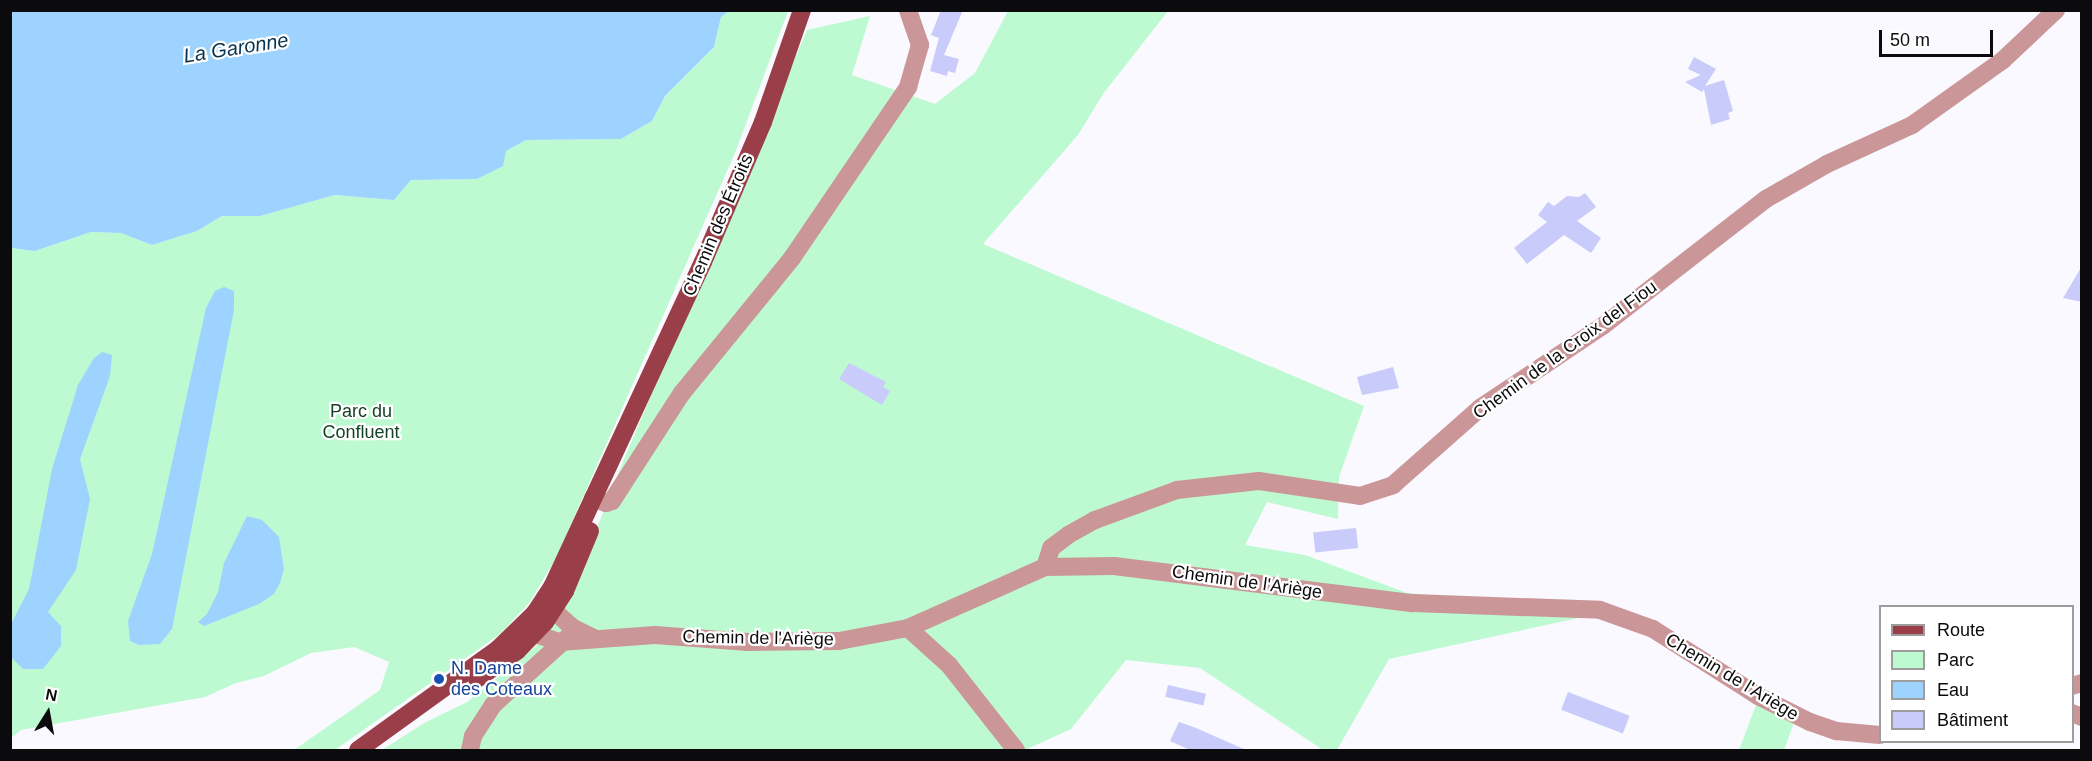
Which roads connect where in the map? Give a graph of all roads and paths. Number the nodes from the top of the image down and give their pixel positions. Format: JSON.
{"nodes":[{"id":1,"x":802,"y":10,"type":"edge"},
{"id":2,"x":908,"y":10,"type":"edge"},
{"id":3,"x":2056,"y":10,"type":"edge"},
{"id":4,"x":598,"y":500,"type":"junction"},
{"id":5,"x":1045,"y":567,"type":"junction"},
{"id":6,"x":553,"y":610,"type":"junction"},
{"id":7,"x":535,"y":613,"type":"junction"},
{"id":8,"x":573,"y":628,"type":"junction"},
{"id":9,"x":908,"y":628,"type":"junction"},
{"id":10,"x":535,"y":634,"type":"junction"},
{"id":11,"x":597,"y":639,"type":"junction"},
{"id":12,"x":559,"y":642,"type":"junction"},
{"id":13,"x":407,"y":717,"type":"junction"},
{"id":14,"x":1879,"y":735,"type":"edge"},
{"id":15,"x":358,"y":750,"type":"edge"},
{"id":16,"x":470,"y":750,"type":"edge"},
{"id":17,"x":1016,"y":750,"type":"edge"}],
"edges":[{"from":1,"to":4,"type":"main road","name":"Chemin des Étroits"},
{"from":2,"to":4,"type":"street"},
{"from":3,"to":5,"type":"street","name":"Chemin de la Croix del Fiou"},
{"from":4,"to":6,"type":"main road","name":"Chemin des Étroits"},
{"from":4,"to":7,"type":"main road","name":"Chemin des Étroits"},
{"from":5,"to":9,"type":"street","name":"Chemin de l'Ariège"},
{"from":5,"to":14,"type":"street","name":"Chemin de l'Ariège"},
{"from":6,"to":7,"type":"street"},
{"from":6,"to":8,"type":"street","name":"Chemin de l'Ariège"},
{"from":6,"to":10,"type":"main road","name":"Chemin des Étroits"},
{"from":7,"to":10,"type":"street"},
{"from":7,"to":13,"type":"main road","name":"Chemin des Étroits"},
{"from":8,"to":11,"type":"street","name":"Chemin de l'Ariège"},
{"from":8,"to":12,"type":"street"},
{"from":9,"to":11,"type":"street","name":"Chemin de l'Ariège"},
{"from":9,"to":17,"type":"street"},
{"from":10,"to":12,"type":"street","name":"Chemin de l'Ariège"},
{"from":10,"to":13,"type":"main road","name":"Chemin des Étroits"},
{"from":11,"to":12,"type":"street","name":"Chemin de l'Ariège"},
{"from":12,"to":16,"type":"street"},
{"from":13,"to":15,"type":"main road","name":"Chemin des Étroits"}]}
